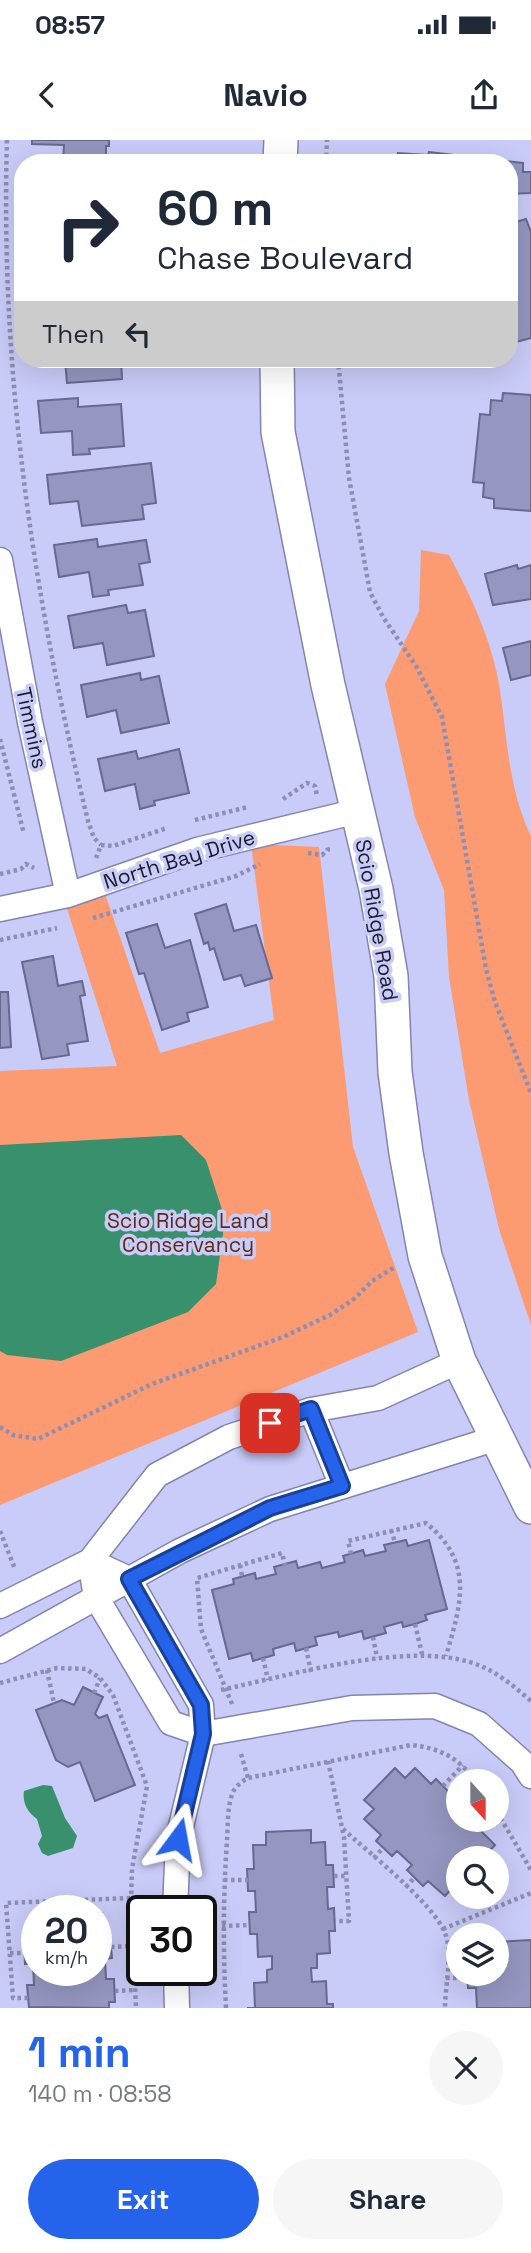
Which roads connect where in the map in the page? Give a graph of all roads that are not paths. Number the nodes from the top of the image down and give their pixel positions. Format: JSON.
{"nodes":[{"id":1,"x":277,"y":368,"type":"edge"},
{"id":2,"x":0,"y":561,"type":"edge"},
{"id":3,"x":358,"y":811,"type":"junction"},
{"id":4,"x":68,"y":895,"type":"junction"},
{"id":5,"x":0,"y":909,"type":"edge"},
{"id":6,"x":459,"y":1361,"type":"junction"},
{"id":7,"x":311,"y":1409,"type":"junction"},
{"id":8,"x":497,"y":1438,"type":"junction"},
{"id":9,"x":342,"y":1486,"type":"junction"},
{"id":10,"x":531,"y":1507,"type":"edge"},
{"id":11,"x":90,"y":1561,"type":"junction"},
{"id":12,"x":129,"y":1579,"type":"junction"},
{"id":13,"x":96,"y":1597,"type":"junction"},
{"id":14,"x":0,"y":1606,"type":"edge"},
{"id":15,"x":0,"y":1651,"type":"edge"},
{"id":16,"x":203,"y":1734,"type":"junction"},
{"id":17,"x":531,"y":1776,"type":"edge"},
{"id":18,"x":176,"y":1895,"type":"edge"},
{"id":19,"x":176,"y":1986,"type":"edge"},
{"id":20,"x":177,"y":2008,"type":"edge"}],
"edges":[{"from":1,"to":3,"type":"street","name":"Scio Ridge Road"},
{"from":2,"to":4,"type":"street","name":"Timmins"},
{"from":3,"to":4,"type":"street","name":"North Bay Drive"},
{"from":3,"to":6,"type":"street","name":"Scio Ridge Road"},
{"from":4,"to":5,"type":"street","name":"North Bay Drive"},
{"from":6,"to":7,"type":"street"},
{"from":6,"to":8,"type":"street","name":"Scio Ridge Road"},
{"from":7,"to":9,"type":"street"},
{"from":7,"to":11,"type":"street"},
{"from":8,"to":9,"type":"street"},
{"from":8,"to":10,"type":"street","name":"Scio Ridge Road"},
{"from":9,"to":12,"type":"street"},
{"from":11,"to":12,"type":"street"},
{"from":11,"to":13,"type":"street"},
{"from":11,"to":14,"type":"street"},
{"from":12,"to":13,"type":"street"},
{"from":12,"to":16,"type":"street"},
{"from":13,"to":15,"type":"street"},
{"from":13,"to":16,"type":"street"},
{"from":16,"to":17,"type":"street"},
{"from":16,"to":18,"type":"street"},
{"from":19,"to":20,"type":"street"}]}
